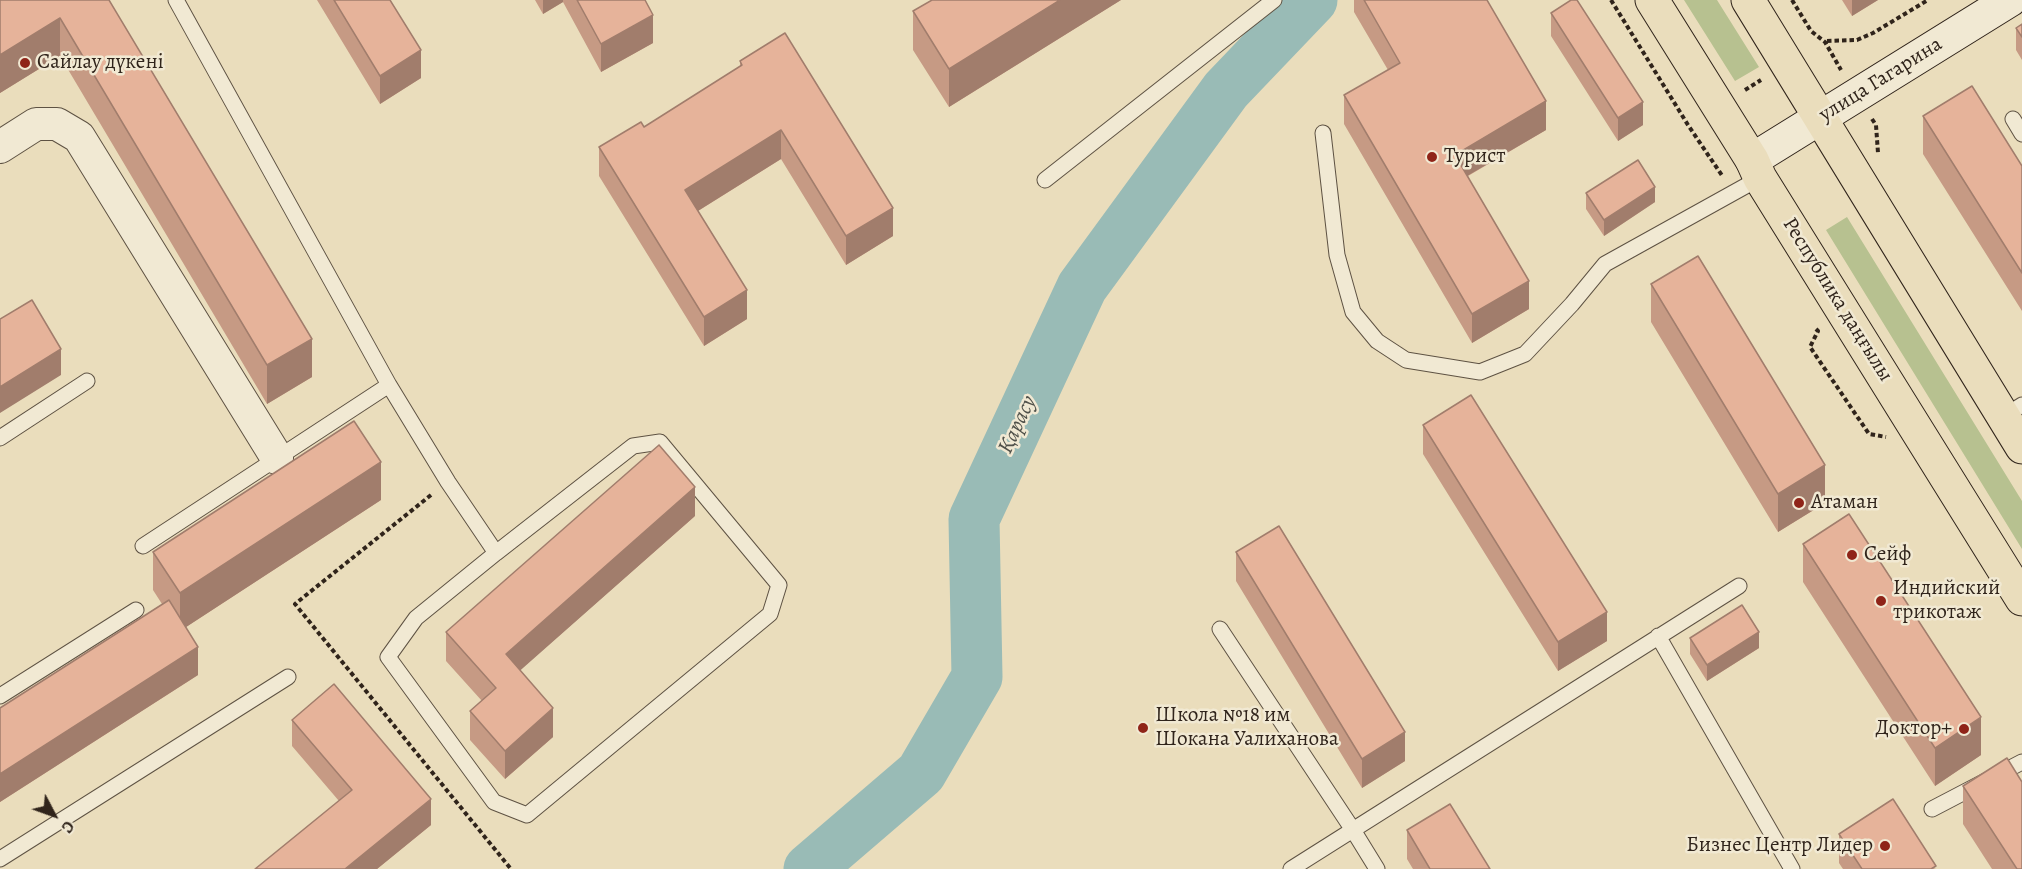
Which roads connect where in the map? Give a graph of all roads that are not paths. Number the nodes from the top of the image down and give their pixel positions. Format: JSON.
{"nodes":[{"id":1,"x":176,"y":0,"type":"edge"},
{"id":2,"x":1274,"y":0,"type":"edge"},
{"id":3,"x":1652,"y":0,"type":"edge"},
{"id":4,"x":1748,"y":0,"type":"edge"},
{"id":5,"x":2010,"y":0,"type":"edge"},
{"id":6,"x":1820,"y":119,"type":"junction"},
{"id":7,"x":2013,"y":119,"type":"dead end"},
{"id":8,"x":1323,"y":133,"type":"dead end"},
{"id":9,"x":2022,"y":134,"type":"edge"},
{"id":10,"x":0,"y":147,"type":"edge"},
{"id":11,"x":1748,"y":177,"type":"junction"},
{"id":12,"x":1045,"y":180,"type":"dead end"},
{"id":13,"x":87,"y":381,"type":"dead end"},
{"id":14,"x":388,"y":385,"type":"junction"},
{"id":15,"x":2013,"y":411,"type":"edge"},
{"id":16,"x":0,"y":438,"type":"edge"},
{"id":17,"x":2022,"y":447,"type":"edge"},
{"id":18,"x":277,"y":458,"type":"junction"},
{"id":19,"x":143,"y":546,"type":"dead end"},
{"id":20,"x":496,"y":553,"type":"junction"},
{"id":21,"x":1739,"y":586,"type":"dead end"},
{"id":22,"x":2022,"y":599,"type":"edge"},
{"id":23,"x":136,"y":610,"type":"dead end"},
{"id":24,"x":1220,"y":629,"type":"dead end"},
{"id":25,"x":1658,"y":636,"type":"junction"},
{"id":26,"x":288,"y":677,"type":"dead end"},
{"id":27,"x":0,"y":696,"type":"edge"},
{"id":28,"x":2022,"y":762,"type":"edge"},
{"id":29,"x":1932,"y":809,"type":"dead end"},
{"id":30,"x":1353,"y":830,"type":"junction"},
{"id":31,"x":0,"y":859,"type":"edge"},
{"id":32,"x":1291,"y":869,"type":"edge"},
{"id":33,"x":1377,"y":869,"type":"edge"},
{"id":34,"x":1792,"y":869,"type":"edge"}],
"edges":[{"from":1,"to":14,"type":"lane"},
{"from":2,"to":12,"type":"lane"},
{"from":3,"to":11,"type":"main road","name":"Республика даңғылы"},
{"from":4,"to":6,"type":"main road"},
{"from":5,"to":6,"type":"main road","name":"улица Гагарина"},
{"from":6,"to":11,"type":"main road","name":"улица Гагарина"},
{"from":6,"to":15,"type":"main road"},
{"from":7,"to":9,"type":"lane"},
{"from":8,"to":11,"type":"lane"},
{"from":10,"to":18,"type":"street"},
{"from":11,"to":22,"type":"main road","name":"Республика даңғылы"},
{"from":13,"to":16,"type":"lane"},
{"from":14,"to":18,"type":"lane"},
{"from":14,"to":20,"type":"lane"},
{"from":15,"to":17,"type":"main road"},
{"from":18,"to":19,"type":"lane"},
{"from":20,"to":20,"type":"lane"},
{"from":21,"to":25,"type":"lane"},
{"from":23,"to":27,"type":"lane"},
{"from":24,"to":30,"type":"lane"},
{"from":25,"to":30,"type":"lane"},
{"from":25,"to":34,"type":"lane"},
{"from":26,"to":31,"type":"lane"},
{"from":28,"to":29,"type":"lane"},
{"from":30,"to":32,"type":"lane"},
{"from":30,"to":33,"type":"lane"}]}
